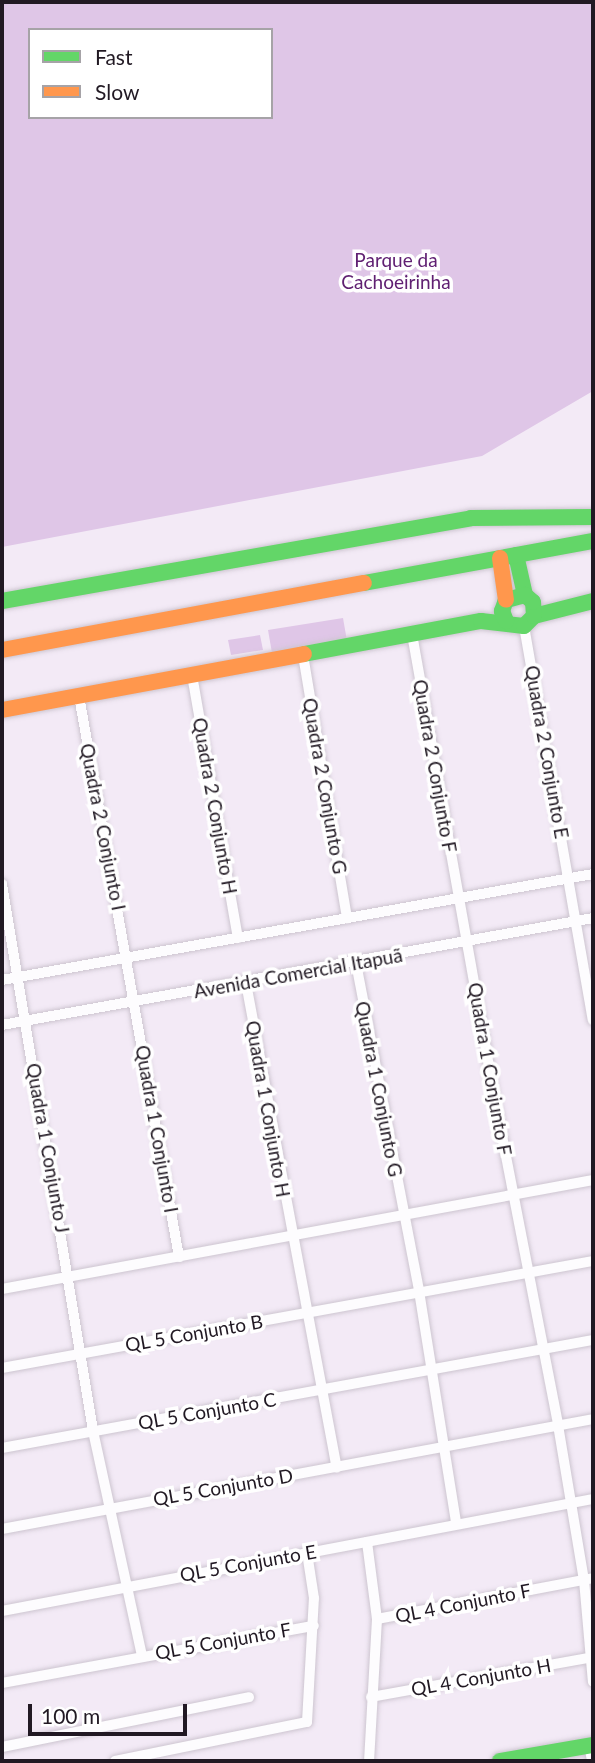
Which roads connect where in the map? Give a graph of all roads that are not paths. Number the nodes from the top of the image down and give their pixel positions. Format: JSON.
{"nodes":[{"id":1,"x":593,"y":517,"type":"edge"},
{"id":2,"x":593,"y":541,"type":"edge"},
{"id":3,"x":508,"y":556,"type":"junction"},
{"id":4,"x":2,"y":601,"type":"edge"},
{"id":5,"x":593,"y":601,"type":"edge"},
{"id":6,"x":504,"y":610,"type":"junction"},
{"id":7,"x":529,"y":610,"type":"junction"},
{"id":8,"x":412,"y":634,"type":"junction"},
{"id":9,"x":2,"y":650,"type":"edge"},
{"id":10,"x":303,"y":655,"type":"junction"},
{"id":11,"x":192,"y":675,"type":"junction"},
{"id":12,"x":79,"y":696,"type":"junction"},
{"id":13,"x":2,"y":710,"type":"edge"},
{"id":14,"x":593,"y":874,"type":"edge"},
{"id":15,"x":570,"y":878,"type":"junction"},
{"id":16,"x":2,"y":884,"type":"edge"},
{"id":17,"x":458,"y":898,"type":"junction"},
{"id":18,"x":347,"y":918,"type":"junction"},
{"id":19,"x":593,"y":918,"type":"edge"},
{"id":20,"x":576,"y":921,"type":"junction"},
{"id":21,"x":239,"y":937,"type":"junction"},
{"id":22,"x":467,"y":942,"type":"junction"},
{"id":23,"x":128,"y":957,"type":"junction"},
{"id":24,"x":356,"y":963,"type":"junction"},
{"id":25,"x":19,"y":977,"type":"junction"},
{"id":26,"x":2,"y":980,"type":"edge"},
{"id":27,"x":246,"y":983,"type":"junction"},
{"id":28,"x":136,"y":1001,"type":"junction"},
{"id":29,"x":593,"y":1020,"type":"edge"},
{"id":30,"x":26,"y":1021,"type":"junction"},
{"id":31,"x":2,"y":1025,"type":"edge"},
{"id":32,"x":593,"y":1180,"type":"edge"},
{"id":33,"x":513,"y":1196,"type":"junction"},
{"id":34,"x":403,"y":1215,"type":"junction"},
{"id":35,"x":291,"y":1235,"type":"junction"},
{"id":36,"x":179,"y":1257,"type":"junction"},
{"id":37,"x":593,"y":1261,"type":"edge"},
{"id":38,"x":527,"y":1273,"type":"junction"},
{"id":39,"x":70,"y":1276,"type":"junction"},
{"id":40,"x":2,"y":1289,"type":"edge"},
{"id":41,"x":419,"y":1291,"type":"junction"},
{"id":42,"x":306,"y":1313,"type":"junction"},
{"id":43,"x":593,"y":1340,"type":"edge"},
{"id":44,"x":544,"y":1349,"type":"junction"},
{"id":45,"x":82,"y":1352,"type":"junction"},
{"id":46,"x":2,"y":1368,"type":"edge"},
{"id":47,"x":431,"y":1370,"type":"junction"},
{"id":48,"x":321,"y":1391,"type":"junction"},
{"id":49,"x":593,"y":1419,"type":"edge"},
{"id":50,"x":558,"y":1425,"type":"junction"},
{"id":51,"x":93,"y":1431,"type":"junction"},
{"id":52,"x":442,"y":1446,"type":"junction"},
{"id":53,"x":2,"y":1448,"type":"edge"},
{"id":54,"x":337,"y":1468,"type":"junction"},
{"id":55,"x":593,"y":1499,"type":"edge"},
{"id":56,"x":569,"y":1504,"type":"junction"},
{"id":57,"x":110,"y":1506,"type":"junction"},
{"id":58,"x":456,"y":1523,"type":"junction"},
{"id":59,"x":2,"y":1529,"type":"edge"},
{"id":60,"x":367,"y":1542,"type":"junction"},
{"id":61,"x":307,"y":1553,"type":"junction"},
{"id":62,"x":588,"y":1579,"type":"edge"},
{"id":63,"x":128,"y":1585,"type":"junction"},
{"id":64,"x":2,"y":1611,"type":"edge"},
{"id":65,"x":377,"y":1619,"type":"junction"},
{"id":66,"x":314,"y":1626,"type":"junction"},
{"id":67,"x":142,"y":1656,"type":"junction"},
{"id":68,"x":593,"y":1657,"type":"edge"},
{"id":69,"x":593,"y":1682,"type":"edge"},
{"id":70,"x":2,"y":1683,"type":"edge"},
{"id":71,"x":249,"y":1697,"type":"dead end"},
{"id":72,"x":371,"y":1697,"type":"junction"},
{"id":73,"x":2,"y":1747,"type":"edge"},
{"id":74,"x":592,"y":1750,"type":"edge"},
{"id":75,"x":522,"y":1759,"type":"edge"},
{"id":76,"x":116,"y":1761,"type":"edge"},
{"id":77,"x":369,"y":1761,"type":"edge"},
{"id":78,"x":499,"y":1761,"type":"edge"}],
"edges":[{"from":1,"to":4,"type":"main road"},
{"from":2,"to":3,"type":"main road"},
{"from":3,"to":6,"type":"main road"},
{"from":3,"to":7,"type":"main road"},
{"from":3,"to":9,"type":"main road"},
{"from":5,"to":7,"type":"main road"},
{"from":6,"to":7,"type":"main road"},
{"from":6,"to":7,"type":"main road"},
{"from":6,"to":8,"type":"main road"},
{"from":7,"to":15,"type":"street","name":"Quadra 2 Conjunto E"},
{"from":8,"to":10,"type":"main road"},
{"from":8,"to":17,"type":"street","name":"Quadra 2 Conjunto F"},
{"from":10,"to":11,"type":"main road"},
{"from":10,"to":18,"type":"street","name":"Quadra 2 Conjunto G"},
{"from":11,"to":12,"type":"main road"},
{"from":11,"to":21,"type":"street","name":"Quadra 2 Conjunto H"},
{"from":12,"to":13,"type":"main road"},
{"from":12,"to":23,"type":"street","name":"Quadra 2 Conjunto I"},
{"from":14,"to":15,"type":"street"},
{"from":15,"to":17,"type":"street"},
{"from":15,"to":20,"type":"street","name":"Quadra 2 Conjunto E"},
{"from":16,"to":25,"type":"street","name":"Quadra 1 Conjunto J"},
{"from":17,"to":18,"type":"street"},
{"from":17,"to":22,"type":"street","name":"Quadra 2 Conjunto F"},
{"from":18,"to":21,"type":"street"},
{"from":19,"to":20,"type":"street","name":"Avenida Comercial Itapuã"},
{"from":20,"to":22,"type":"street","name":"Avenida Comercial Itapuã"},
{"from":20,"to":29,"type":"street","name":"Quadra 2 Conjunto E"},
{"from":21,"to":23,"type":"street"},
{"from":22,"to":24,"type":"street","name":"Avenida Comercial Itapuã"},
{"from":22,"to":33,"type":"street","name":"Quadra 1 Conjunto F"},
{"from":23,"to":25,"type":"street"},
{"from":23,"to":28,"type":"street","name":"Quadra 2 Conjunto I"},
{"from":24,"to":27,"type":"street","name":"Avenida Comercial Itapuã"},
{"from":24,"to":34,"type":"street","name":"Quadra 1 Conjunto G"},
{"from":25,"to":26,"type":"street"},
{"from":25,"to":30,"type":"street","name":"Quadra 1 Conjunto J"},
{"from":27,"to":28,"type":"street","name":"Avenida Comercial Itapuã"},
{"from":27,"to":35,"type":"street","name":"Quadra 1 Conjunto H"},
{"from":28,"to":30,"type":"street","name":"Avenida Comercial Itapuã"},
{"from":28,"to":36,"type":"street","name":"Quadra 1 Conjunto I"},
{"from":30,"to":31,"type":"street","name":"Avenida Comercial Itapuã"},
{"from":30,"to":39,"type":"street","name":"Quadra 1 Conjunto J"},
{"from":32,"to":33,"type":"street"},
{"from":33,"to":34,"type":"street"},
{"from":33,"to":38,"type":"street","name":"Quadra 1 Conjunto F"},
{"from":34,"to":35,"type":"street"},
{"from":34,"to":41,"type":"street","name":"Quadra 1 Conjunto G"},
{"from":35,"to":36,"type":"street"},
{"from":35,"to":42,"type":"street","name":"Quadra 1 Conjunto H"},
{"from":36,"to":39,"type":"street"},
{"from":37,"to":38,"type":"street","name":"QL 5 Conjunto B"},
{"from":38,"to":41,"type":"street","name":"QL 5 Conjunto B"},
{"from":38,"to":44,"type":"street","name":"Quadra 1 Conjunto F"},
{"from":39,"to":40,"type":"street"},
{"from":39,"to":45,"type":"street","name":"Quadra 1 Conjunto J"},
{"from":41,"to":42,"type":"street","name":"QL 5 Conjunto B"},
{"from":41,"to":47,"type":"street","name":"Quadra 1 Conjunto G"},
{"from":42,"to":45,"type":"street","name":"QL 5 Conjunto B"},
{"from":42,"to":48,"type":"street","name":"Quadra 1 Conjunto H"},
{"from":43,"to":44,"type":"street","name":"QL 5 Conjunto C"},
{"from":44,"to":47,"type":"street","name":"QL 5 Conjunto C"},
{"from":44,"to":50,"type":"street","name":"Quadra 1 Conjunto F"},
{"from":45,"to":46,"type":"street","name":"QL 5 Conjunto B"},
{"from":45,"to":51,"type":"street","name":"Quadra 1 Conjunto J"},
{"from":47,"to":48,"type":"street","name":"QL 5 Conjunto C"},
{"from":47,"to":52,"type":"street","name":"Quadra 1 Conjunto G"},
{"from":48,"to":51,"type":"street","name":"QL 5 Conjunto C"},
{"from":48,"to":54,"type":"street","name":"Quadra 1 Conjunto H"},
{"from":49,"to":50,"type":"street","name":"QL 5 Conjunto D"},
{"from":50,"to":52,"type":"street","name":"QL 5 Conjunto D"},
{"from":50,"to":56,"type":"street","name":"Quadra 1 Conjunto F"},
{"from":51,"to":53,"type":"street","name":"QL 5 Conjunto C"},
{"from":51,"to":57,"type":"street","name":"Quadra 1 Conjunto J"},
{"from":52,"to":54,"type":"street","name":"QL 5 Conjunto D"},
{"from":52,"to":58,"type":"street","name":"Quadra 1 Conjunto G"},
{"from":54,"to":57,"type":"street","name":"QL 5 Conjunto D"},
{"from":55,"to":56,"type":"street","name":"QL 5 Conjunto E"},
{"from":56,"to":58,"type":"street","name":"QL 5 Conjunto E"},
{"from":56,"to":62,"type":"street","name":"Quadra 1 Conjunto F"},
{"from":57,"to":59,"type":"street","name":"QL 5 Conjunto D"},
{"from":57,"to":63,"type":"street","name":"Quadra 1 Conjunto J"},
{"from":58,"to":60,"type":"street","name":"QL 5 Conjunto E"},
{"from":60,"to":61,"type":"street","name":"QL 5 Conjunto E"},
{"from":60,"to":65,"type":"street","name":"QL 4 Conjunto F"},
{"from":61,"to":63,"type":"street","name":"QL 5 Conjunto E"},
{"from":61,"to":66,"type":"street","name":"QL 5 Conjunto F"},
{"from":62,"to":65,"type":"street","name":"QL 4 Conjunto F"},
{"from":62,"to":68,"type":"street","name":"Quadra 1 Conjunto F"},
{"from":63,"to":64,"type":"street","name":"QL 5 Conjunto E"},
{"from":63,"to":67,"type":"street","name":"Quadra 1 Conjunto J"},
{"from":65,"to":72,"type":"street"},
{"from":66,"to":67,"type":"street","name":"QL 5 Conjunto F"},
{"from":66,"to":76,"type":"street"},
{"from":67,"to":70,"type":"street","name":"QL 5 Conjunto F"},
{"from":68,"to":69,"type":"street","name":"Quadra 1 Conjunto F"},
{"from":68,"to":72,"type":"street","name":"QL 4 Conjunto H"},
{"from":71,"to":73,"type":"street"},
{"from":72,"to":77,"type":"street"},
{"from":74,"to":75,"type":"main road"},
{"from":75,"to":78,"type":"main road"}]}
